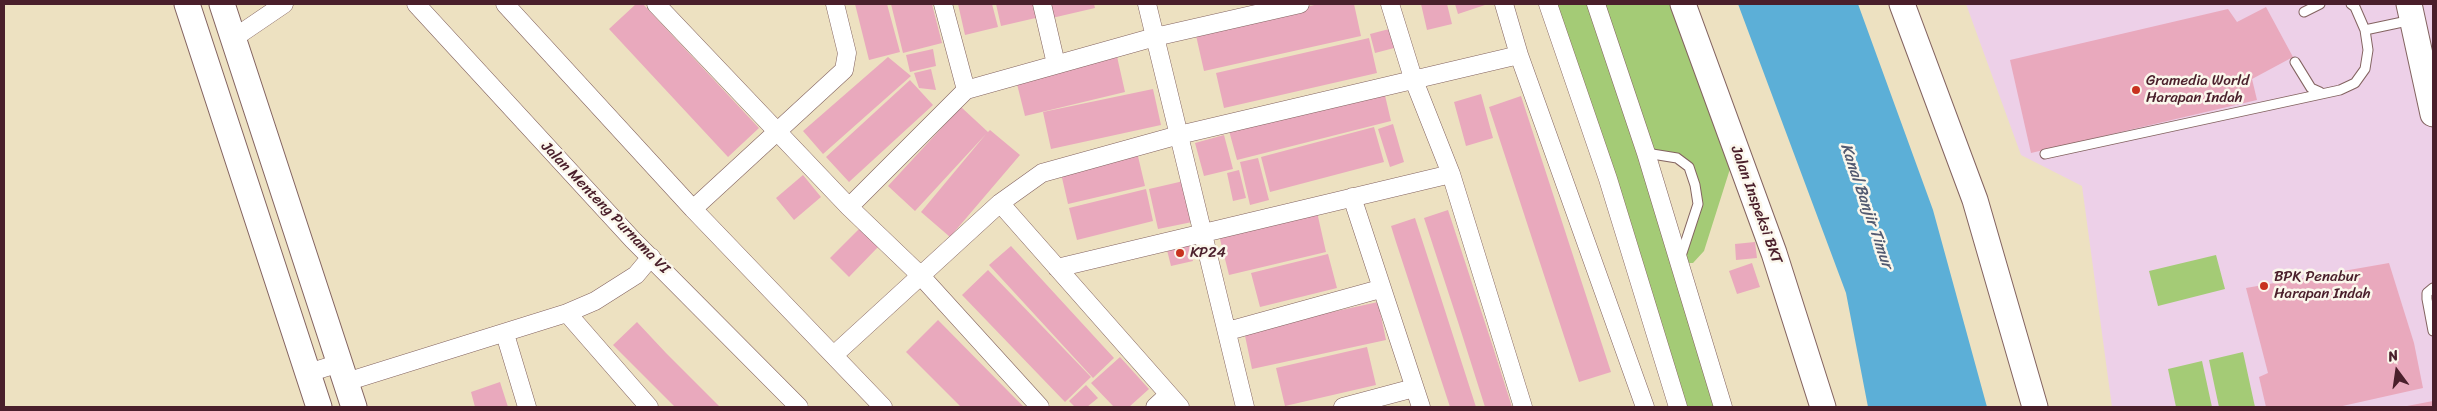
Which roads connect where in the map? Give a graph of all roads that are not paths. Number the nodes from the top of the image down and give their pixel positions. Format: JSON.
{"nodes":[{"id":1,"x":187,"y":4,"type":"edge"},
{"id":2,"x":222,"y":4,"type":"edge"},
{"id":3,"x":284,"y":4,"type":"edge"},
{"id":4,"x":416,"y":4,"type":"edge"},
{"id":5,"x":505,"y":4,"type":"edge"},
{"id":6,"x":656,"y":4,"type":"edge"},
{"id":7,"x":835,"y":4,"type":"edge"},
{"id":8,"x":943,"y":4,"type":"edge"},
{"id":9,"x":1042,"y":4,"type":"edge"},
{"id":10,"x":1147,"y":4,"type":"edge"},
{"id":11,"x":1300,"y":4,"type":"edge"},
{"id":12,"x":1390,"y":4,"type":"edge"},
{"id":13,"x":1504,"y":4,"type":"edge"},
{"id":14,"x":1548,"y":4,"type":"edge"},
{"id":15,"x":1596,"y":4,"type":"edge"},
{"id":16,"x":1683,"y":4,"type":"edge"},
{"id":17,"x":1902,"y":4,"type":"edge"},
{"id":18,"x":2320,"y":4,"type":"edge"},
{"id":19,"x":2351,"y":4,"type":"edge"},
{"id":20,"x":1250,"y":9,"type":"edge"},
{"id":21,"x":2304,"y":12,"type":"dead end"},
{"id":22,"x":2410,"y":12,"type":"edge"},
{"id":23,"x":2365,"y":30,"type":"junction"},
{"id":24,"x":1155,"y":37,"type":"junction"},
{"id":25,"x":234,"y":38,"type":"junction"},
{"id":26,"x":1519,"y":55,"type":"junction"},
{"id":27,"x":2296,"y":62,"type":"dead end"},
{"id":28,"x":1056,"y":64,"type":"junction"},
{"id":29,"x":1413,"y":78,"type":"junction"},
{"id":30,"x":966,"y":90,"type":"junction"},
{"id":31,"x":2320,"y":92,"type":"junction"},
{"id":32,"x":2433,"y":114,"type":"edge"},
{"id":33,"x":777,"y":133,"type":"junction"},
{"id":34,"x":1179,"y":136,"type":"junction"},
{"id":35,"x":1646,"y":153,"type":"junction"},
{"id":36,"x":2045,"y":154,"type":"dead end"},
{"id":37,"x":1451,"y":174,"type":"junction"},
{"id":38,"x":1352,"y":197,"type":"junction"},
{"id":39,"x":1000,"y":203,"type":"junction"},
{"id":40,"x":849,"y":207,"type":"junction"},
{"id":41,"x":693,"y":209,"type":"junction"},
{"id":42,"x":1203,"y":234,"type":"junction"},
{"id":43,"x":651,"y":256,"type":"junction"},
{"id":44,"x":1679,"y":263,"type":"junction"},
{"id":45,"x":1057,"y":268,"type":"junction"},
{"id":46,"x":920,"y":275,"type":"junction"},
{"id":47,"x":2433,"y":288,"type":"edge"},
{"id":48,"x":1380,"y":289,"type":"junction"},
{"id":49,"x":567,"y":313,"type":"junction"},
{"id":50,"x":1228,"y":331,"type":"junction"},
{"id":51,"x":2433,"y":331,"type":"edge"},
{"id":52,"x":505,"y":334,"type":"junction"},
{"id":53,"x":834,"y":355,"type":"junction"},
{"id":54,"x":343,"y":372,"type":"junction"},
{"id":55,"x":308,"y":373,"type":"junction"},
{"id":56,"x":1414,"y":388,"type":"junction"},
{"id":57,"x":1168,"y":403,"type":"edge"},
{"id":58,"x":320,"y":407,"type":"edge"},
{"id":59,"x":354,"y":407,"type":"edge"},
{"id":60,"x":527,"y":407,"type":"edge"},
{"id":61,"x":649,"y":407,"type":"edge"},
{"id":62,"x":799,"y":407,"type":"edge"},
{"id":63,"x":883,"y":407,"type":"edge"},
{"id":64,"x":1040,"y":407,"type":"edge"},
{"id":65,"x":1245,"y":407,"type":"edge"},
{"id":66,"x":1343,"y":407,"type":"edge"},
{"id":67,"x":1421,"y":407,"type":"edge"},
{"id":68,"x":1523,"y":407,"type":"edge"},
{"id":69,"x":1645,"y":407,"type":"edge"},
{"id":70,"x":1678,"y":407,"type":"edge"},
{"id":71,"x":1723,"y":407,"type":"edge"},
{"id":72,"x":1823,"y":407,"type":"edge"},
{"id":73,"x":2035,"y":407,"type":"edge"}],
"edges":[{"from":1,"to":55,"type":"street"},
{"from":2,"to":25,"type":"street"},
{"from":3,"to":25,"type":"street"},
{"from":4,"to":43,"type":"street","name":"Jalan Menteng Purnama VI"},
{"from":5,"to":41,"type":"street"},
{"from":6,"to":33,"type":"street"},
{"from":7,"to":33,"type":"street"},
{"from":8,"to":30,"type":"street"},
{"from":9,"to":28,"type":"street"},
{"from":10,"to":24,"type":"street"},
{"from":11,"to":20,"type":"street"},
{"from":12,"to":29,"type":"street"},
{"from":13,"to":26,"type":"street"},
{"from":14,"to":70,"type":"street"},
{"from":15,"to":35,"type":"street"},
{"from":16,"to":72,"type":"street","name":"Jalan Inspeksi BKT"},
{"from":17,"to":73,"type":"street"},
{"from":18,"to":21,"type":"lane"},
{"from":19,"to":23,"type":"lane"},
{"from":20,"to":24,"type":"street"},
{"from":22,"to":23,"type":"lane"},
{"from":22,"to":32,"type":"street"},
{"from":23,"to":31,"type":"lane"},
{"from":24,"to":28,"type":"street"},
{"from":24,"to":34,"type":"street"},
{"from":25,"to":54,"type":"street"},
{"from":26,"to":29,"type":"street"},
{"from":26,"to":69,"type":"street"},
{"from":27,"to":31,"type":"lane"},
{"from":28,"to":30,"type":"street"},
{"from":29,"to":34,"type":"street"},
{"from":29,"to":37,"type":"street"},
{"from":30,"to":40,"type":"street"},
{"from":31,"to":36,"type":"lane"},
{"from":33,"to":40,"type":"street"},
{"from":33,"to":41,"type":"street"},
{"from":34,"to":39,"type":"street"},
{"from":34,"to":42,"type":"street"},
{"from":35,"to":44,"type":"street"},
{"from":35,"to":44,"type":"lane"},
{"from":37,"to":38,"type":"street"},
{"from":37,"to":68,"type":"street"},
{"from":38,"to":42,"type":"street"},
{"from":38,"to":48,"type":"street"},
{"from":39,"to":45,"type":"street"},
{"from":39,"to":46,"type":"street"},
{"from":40,"to":46,"type":"street"},
{"from":41,"to":53,"type":"street"},
{"from":42,"to":45,"type":"street"},
{"from":42,"to":50,"type":"street"},
{"from":43,"to":49,"type":"street"},
{"from":43,"to":62,"type":"street","name":"Jalan Menteng Purnama VI"},
{"from":44,"to":71,"type":"street"},
{"from":45,"to":57,"type":"street"},
{"from":46,"to":53,"type":"street"},
{"from":46,"to":64,"type":"street"},
{"from":47,"to":51,"type":"lane"},
{"from":48,"to":50,"type":"street"},
{"from":48,"to":56,"type":"street"},
{"from":49,"to":52,"type":"street"},
{"from":49,"to":61,"type":"street"},
{"from":50,"to":65,"type":"street"},
{"from":52,"to":54,"type":"street"},
{"from":52,"to":60,"type":"street"},
{"from":53,"to":63,"type":"street"},
{"from":54,"to":55,"type":"street"},
{"from":54,"to":59,"type":"street"},
{"from":55,"to":58,"type":"street"},
{"from":56,"to":66,"type":"street"},
{"from":56,"to":67,"type":"street"}]}
